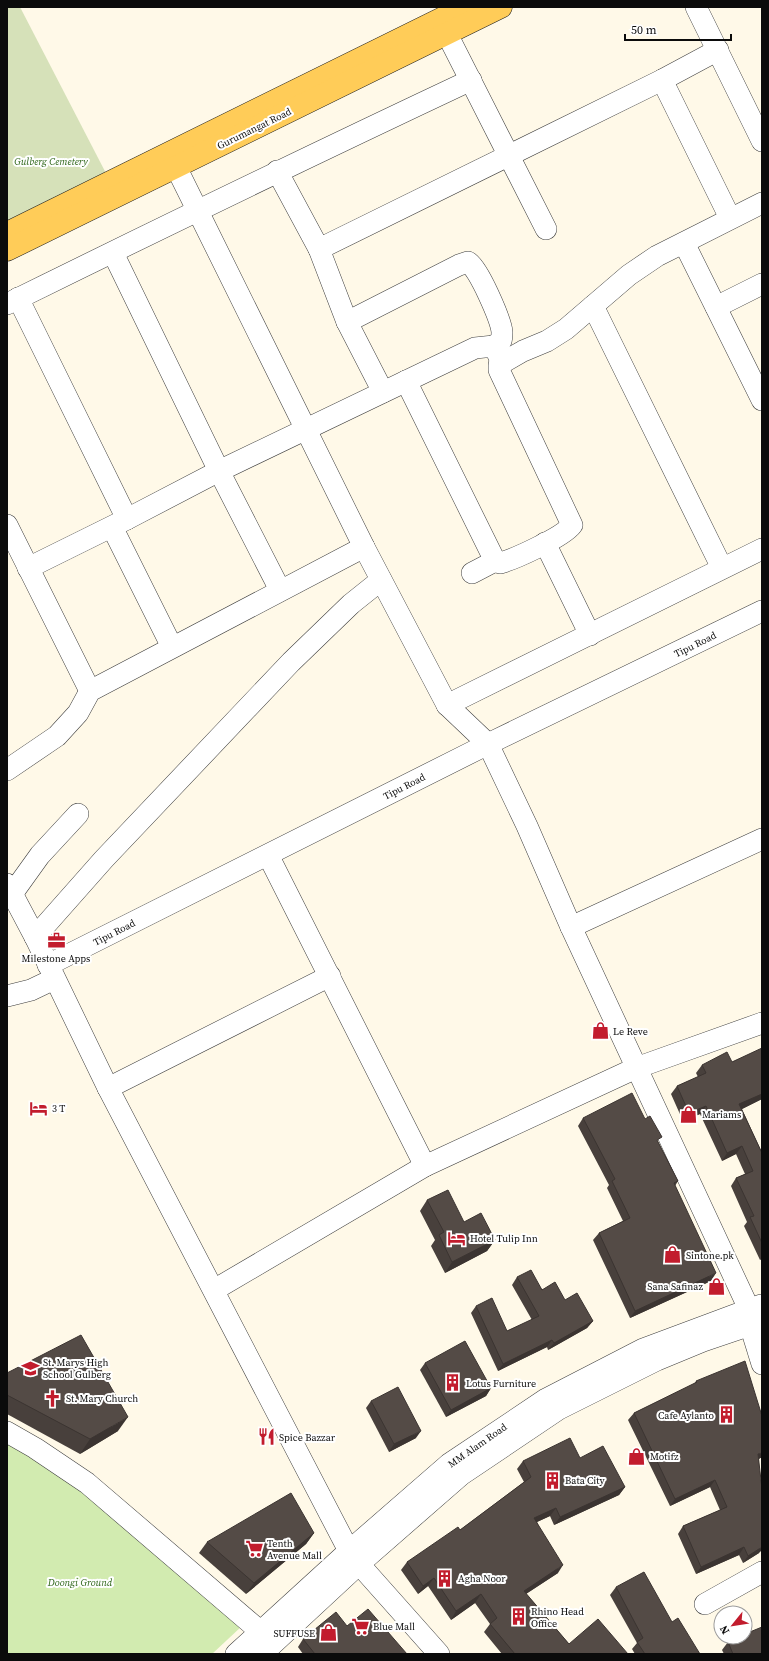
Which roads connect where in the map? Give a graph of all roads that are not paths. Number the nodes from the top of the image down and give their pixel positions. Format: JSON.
{"nodes":[{"id":1,"x":501,"y":7,"type":"edge"},
{"id":2,"x":696,"y":7,"type":"edge"},
{"id":3,"x":452,"y":16,"type":"edge"},
{"id":4,"x":718,"y":50,"type":"junction"},
{"id":5,"x":471,"y":80,"type":"junction"},
{"id":6,"x":662,"y":80,"type":"junction"},
{"id":7,"x":762,"y":142,"type":"edge"},
{"id":8,"x":509,"y":154,"type":"junction"},
{"id":9,"x":176,"y":167,"type":"junction"},
{"id":10,"x":277,"y":171,"type":"junction"},
{"id":11,"x":762,"y":203,"type":"edge"},
{"id":12,"x":198,"y":212,"type":"junction"},
{"id":13,"x":730,"y":218,"type":"junction"},
{"id":14,"x":546,"y":229,"type":"dead end"},
{"id":15,"x":7,"y":232,"type":"edge"},
{"id":16,"x":684,"y":242,"type":"junction"},
{"id":17,"x":319,"y":249,"type":"junction"},
{"id":18,"x":7,"y":250,"type":"edge"},
{"id":19,"x":113,"y":253,"type":"junction"},
{"id":20,"x":762,"y":284,"type":"edge"},
{"id":21,"x":12,"y":301,"type":"edge"},
{"id":22,"x":593,"y":306,"type":"junction"},
{"id":23,"x":716,"y":307,"type":"junction"},
{"id":24,"x":347,"y":322,"type":"junction"},
{"id":25,"x":498,"y":354,"type":"junction"},
{"id":26,"x":755,"y":369,"type":"edge"},
{"id":27,"x":406,"y":381,"type":"junction"},
{"id":28,"x":382,"y":392,"type":"junction"},
{"id":29,"x":762,"y":400,"type":"edge"},
{"id":30,"x":306,"y":429,"type":"junction"},
{"id":31,"x":219,"y":471,"type":"junction"},
{"id":32,"x":119,"y":523,"type":"junction"},
{"id":33,"x":7,"y":525,"type":"edge"},
{"id":34,"x":545,"y":543,"type":"junction"},
{"id":35,"x":364,"y":547,"type":"junction"},
{"id":36,"x":762,"y":549,"type":"edge"},
{"id":37,"x":495,"y":561,"type":"junction"},
{"id":38,"x":28,"y":568,"type":"junction"},
{"id":39,"x":722,"y":568,"type":"junction"},
{"id":40,"x":472,"y":573,"type":"dead end"},
{"id":41,"x":381,"y":580,"type":"junction"},
{"id":42,"x":280,"y":590,"type":"junction"},
{"id":43,"x":762,"y":611,"type":"edge"},
{"id":44,"x":590,"y":635,"type":"junction"},
{"id":45,"x":172,"y":648,"type":"junction"},
{"id":46,"x":90,"y":691,"type":"junction"},
{"id":47,"x":447,"y":705,"type":"junction"},
{"id":48,"x":488,"y":744,"type":"junction"},
{"id":49,"x":7,"y":770,"type":"edge"},
{"id":50,"x":78,"y":814,"type":"dead end"},
{"id":51,"x":762,"y":838,"type":"edge"},
{"id":52,"x":268,"y":855,"type":"junction"},
{"id":53,"x":10,"y":889,"type":"edge"},
{"id":54,"x":571,"y":927,"type":"junction"},
{"id":55,"x":35,"y":937,"type":"junction"},
{"id":56,"x":51,"y":972,"type":"junction"},
{"id":57,"x":330,"y":976,"type":"junction"},
{"id":58,"x":7,"y":996,"type":"edge"},
{"id":59,"x":762,"y":1024,"type":"edge"},
{"id":60,"x":636,"y":1068,"type":"junction"},
{"id":61,"x":108,"y":1088,"type":"junction"},
{"id":62,"x":425,"y":1166,"type":"junction"},
{"id":63,"x":214,"y":1290,"type":"junction"},
{"id":64,"x":756,"y":1315,"type":"edge"},
{"id":65,"x":762,"y":1364,"type":"edge"},
{"id":66,"x":7,"y":1432,"type":"edge"},
{"id":67,"x":354,"y":1557,"type":"junction"},
{"id":68,"x":762,"y":1572,"type":"edge"},
{"id":69,"x":705,"y":1604,"type":"dead end"},
{"id":70,"x":261,"y":1632,"type":"junction"},
{"id":71,"x":236,"y":1654,"type":"edge"},
{"id":72,"x":262,"y":1654,"type":"edge"},
{"id":73,"x":439,"y":1654,"type":"edge"}],
"edges":[{"from":1,"to":3,"type":"main road","name":"Gurumangat Road"},
{"from":2,"to":4,"type":"street"},
{"from":3,"to":5,"type":"street"},
{"from":3,"to":9,"type":"main road","name":"Gurumangat Road"},
{"from":3,"to":15,"type":"main road","name":"Gurumangat Road"},
{"from":4,"to":6,"type":"street"},
{"from":4,"to":7,"type":"street"},
{"from":5,"to":8,"type":"street"},
{"from":5,"to":10,"type":"street"},
{"from":6,"to":8,"type":"street"},
{"from":6,"to":13,"type":"street"},
{"from":8,"to":14,"type":"street"},
{"from":8,"to":17,"type":"street"},
{"from":9,"to":12,"type":"street"},
{"from":9,"to":18,"type":"main road","name":"Gurumangat Road"},
{"from":10,"to":12,"type":"street"},
{"from":10,"to":17,"type":"street"},
{"from":11,"to":13,"type":"street"},
{"from":12,"to":19,"type":"street"},
{"from":12,"to":30,"type":"street"},
{"from":13,"to":16,"type":"street"},
{"from":16,"to":22,"type":"street"},
{"from":16,"to":23,"type":"street"},
{"from":17,"to":24,"type":"street"},
{"from":19,"to":21,"type":"street"},
{"from":19,"to":31,"type":"street"},
{"from":20,"to":23,"type":"street"},
{"from":21,"to":32,"type":"street"},
{"from":22,"to":25,"type":"street"},
{"from":22,"to":39,"type":"street"},
{"from":23,"to":26,"type":"street"},
{"from":24,"to":25,"type":"street"},
{"from":24,"to":28,"type":"street"},
{"from":25,"to":27,"type":"street"},
{"from":25,"to":34,"type":"street"},
{"from":26,"to":29,"type":"street"},
{"from":27,"to":28,"type":"street"},
{"from":27,"to":37,"type":"street"},
{"from":28,"to":30,"type":"street"},
{"from":30,"to":31,"type":"street"},
{"from":30,"to":35,"type":"street"},
{"from":31,"to":32,"type":"street"},
{"from":31,"to":42,"type":"street"},
{"from":32,"to":38,"type":"street"},
{"from":32,"to":45,"type":"street"},
{"from":33,"to":38,"type":"street"},
{"from":34,"to":37,"type":"street"},
{"from":34,"to":44,"type":"street"},
{"from":35,"to":41,"type":"street"},
{"from":35,"to":42,"type":"street"},
{"from":36,"to":39,"type":"street"},
{"from":37,"to":40,"type":"street"},
{"from":38,"to":46,"type":"street"},
{"from":39,"to":44,"type":"street"},
{"from":41,"to":47,"type":"street"},
{"from":41,"to":55,"type":"street"},
{"from":42,"to":45,"type":"street"},
{"from":43,"to":48,"type":"street","name":"Tipu Road"},
{"from":44,"to":47,"type":"street"},
{"from":45,"to":46,"type":"street"},
{"from":46,"to":49,"type":"street"},
{"from":47,"to":48,"type":"street"},
{"from":48,"to":52,"type":"street","name":"Tipu Road"},
{"from":48,"to":54,"type":"street"},
{"from":50,"to":53,"type":"street"},
{"from":51,"to":54,"type":"street"},
{"from":52,"to":56,"type":"street","name":"Tipu Road"},
{"from":52,"to":57,"type":"street"},
{"from":53,"to":55,"type":"street"},
{"from":54,"to":60,"type":"street"},
{"from":55,"to":56,"type":"street"},
{"from":56,"to":58,"type":"street","name":"Tipu Road"},
{"from":56,"to":61,"type":"street"},
{"from":57,"to":61,"type":"street"},
{"from":57,"to":62,"type":"street"},
{"from":59,"to":60,"type":"street"},
{"from":60,"to":62,"type":"street"},
{"from":60,"to":64,"type":"street"},
{"from":61,"to":63,"type":"street"},
{"from":62,"to":63,"type":"street"},
{"from":63,"to":67,"type":"street"},
{"from":64,"to":65,"type":"street"},
{"from":64,"to":67,"type":"street","name":"MM Alam Road"},
{"from":66,"to":70,"type":"street"},
{"from":67,"to":70,"type":"street","name":"MM Alam Road"},
{"from":67,"to":72,"type":"street","name":"MM Alam Road"},
{"from":67,"to":73,"type":"street"},
{"from":68,"to":69,"type":"street"},
{"from":70,"to":71,"type":"street","name":"MM Alam Road"}]}
